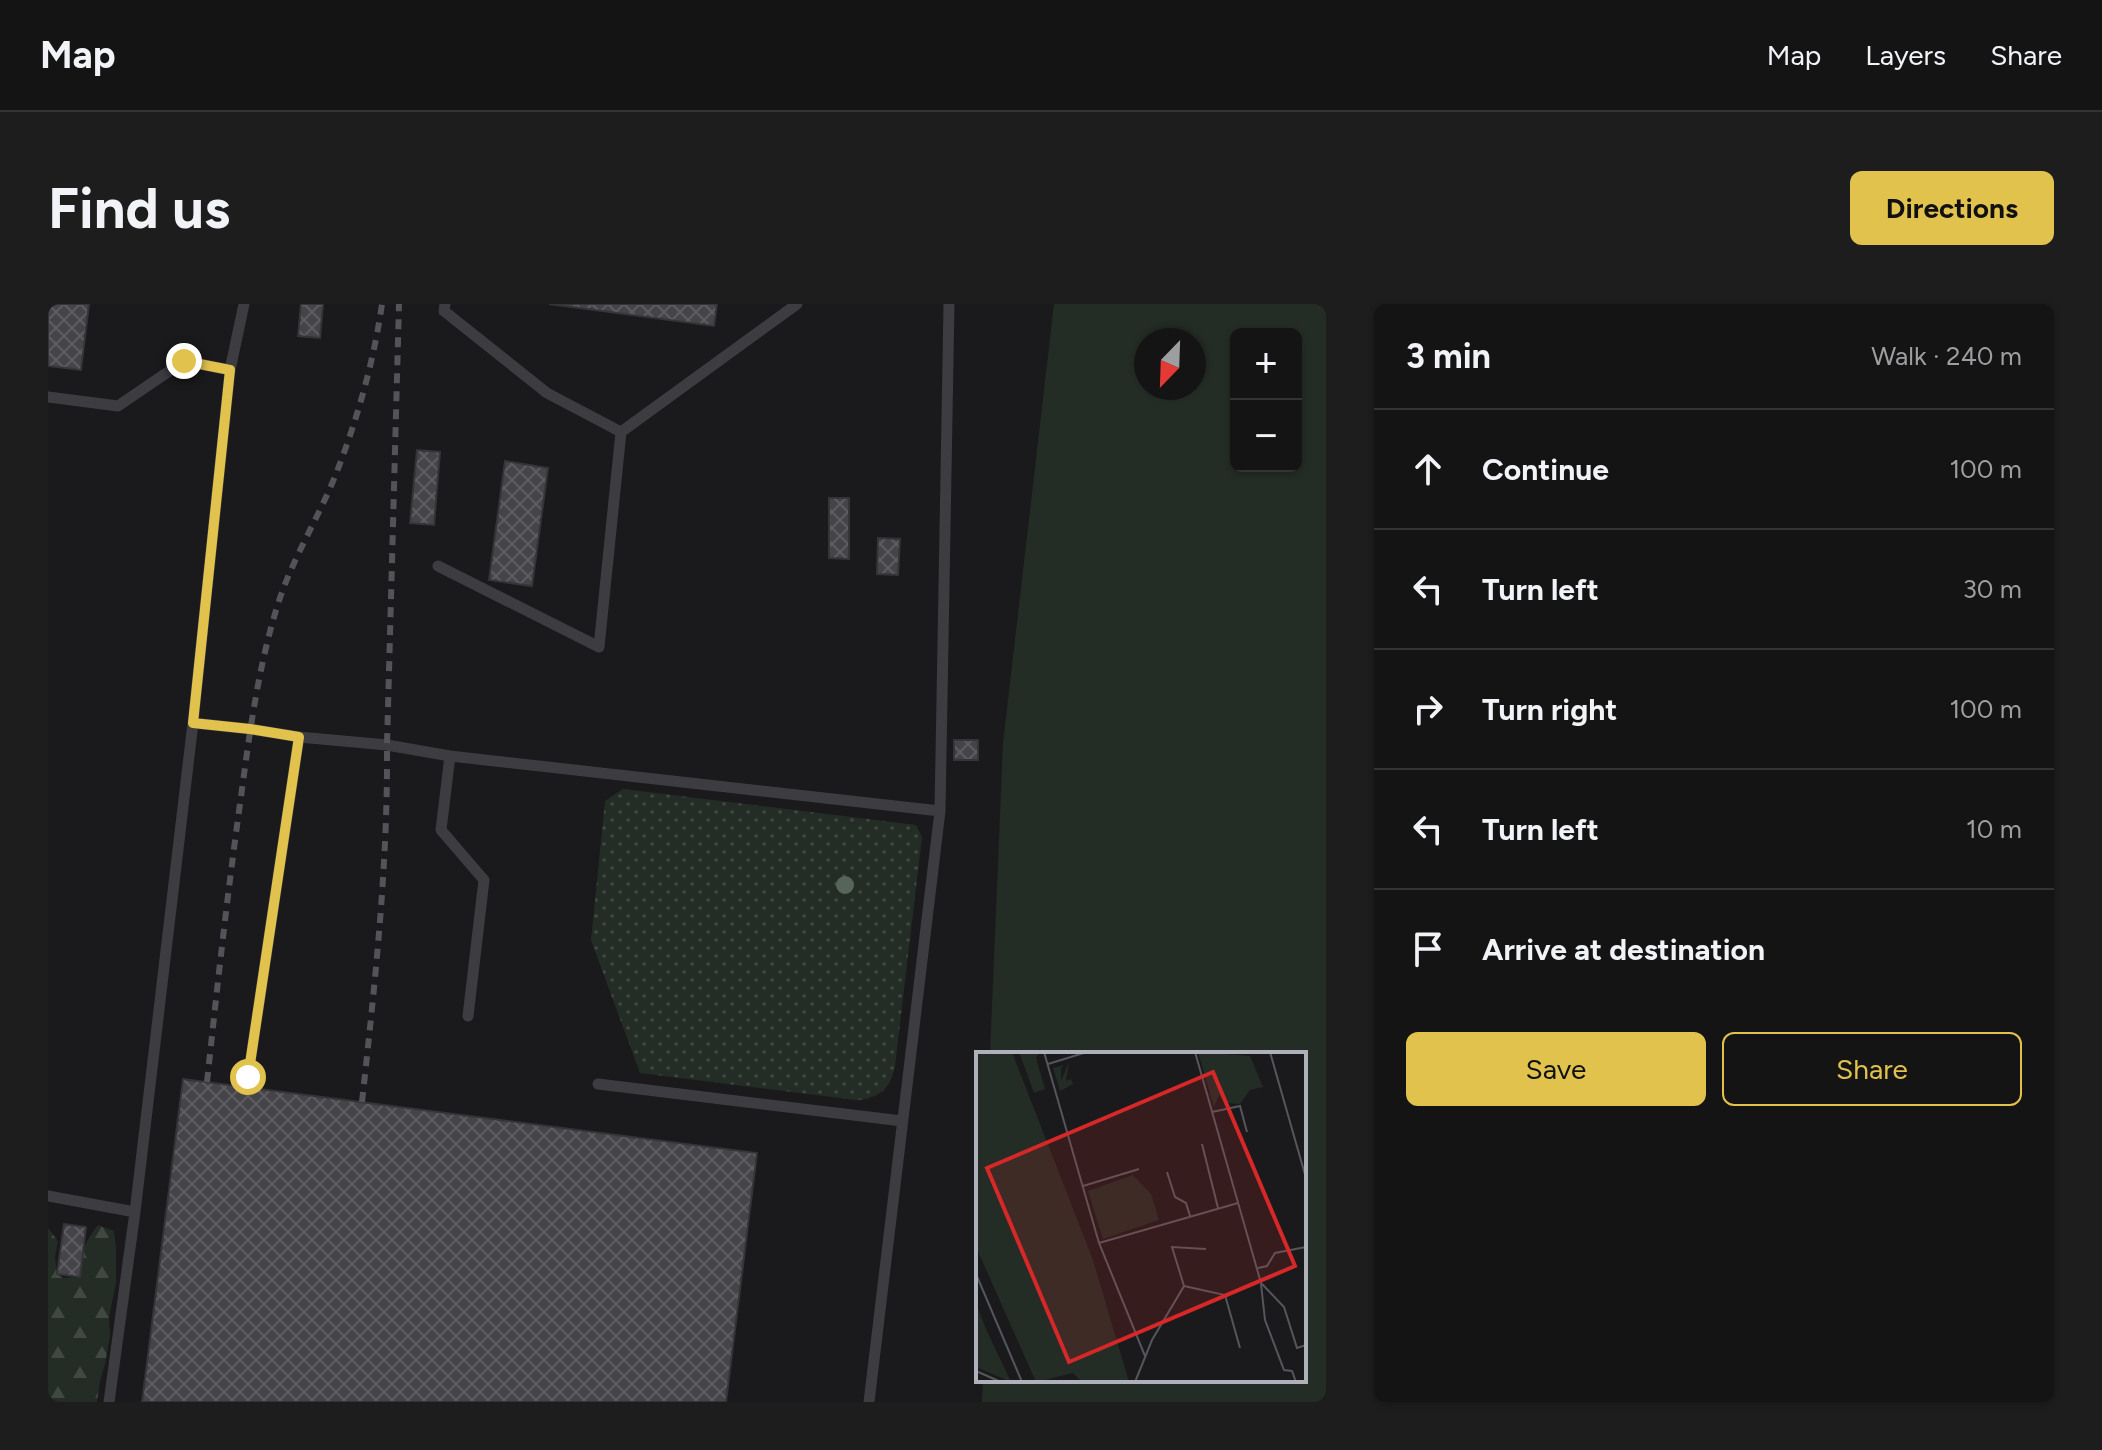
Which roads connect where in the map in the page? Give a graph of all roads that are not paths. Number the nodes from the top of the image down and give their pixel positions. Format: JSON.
{"nodes":[{"id":1,"x":244,"y":304,"type":"edge"},
{"id":2,"x":445,"y":304,"type":"edge"},
{"id":3,"x":797,"y":304,"type":"edge"},
{"id":4,"x":949,"y":304,"type":"edge"},
{"id":5,"x":230,"y":370,"type":"junction"},
{"id":6,"x":48,"y":397,"type":"edge"},
{"id":7,"x":621,"y":432,"type":"junction"},
{"id":8,"x":438,"y":566,"type":"dead end"},
{"id":9,"x":193,"y":723,"type":"junction"},
{"id":10,"x":299,"y":737,"type":"junction"},
{"id":11,"x":450,"y":756,"type":"junction"},
{"id":12,"x":940,"y":811,"type":"junction"},
{"id":13,"x":468,"y":1016,"type":"dead end"},
{"id":14,"x":248,"y":1077,"type":"dead end"},
{"id":15,"x":598,"y":1084,"type":"dead end"},
{"id":16,"x":902,"y":1121,"type":"junction"},
{"id":17,"x":48,"y":1196,"type":"edge"},
{"id":18,"x":135,"y":1212,"type":"junction"},
{"id":19,"x":109,"y":1402,"type":"edge"},
{"id":20,"x":869,"y":1402,"type":"edge"}],
"edges":[{"from":1,"to":5,"type":"lane"},
{"from":2,"to":7,"type":"lane"},
{"from":3,"to":7,"type":"lane"},
{"from":4,"to":12,"type":"lane"},
{"from":5,"to":6,"type":"lane"},
{"from":5,"to":9,"type":"lane"},
{"from":7,"to":8,"type":"lane"},
{"from":9,"to":10,"type":"lane"},
{"from":9,"to":18,"type":"lane"},
{"from":10,"to":11,"type":"lane"},
{"from":10,"to":14,"type":"lane"},
{"from":11,"to":12,"type":"lane"},
{"from":11,"to":13,"type":"lane"},
{"from":12,"to":16,"type":"lane"},
{"from":15,"to":16,"type":"lane"},
{"from":16,"to":20,"type":"lane"},
{"from":17,"to":18,"type":"lane"},
{"from":18,"to":19,"type":"lane"}]}
